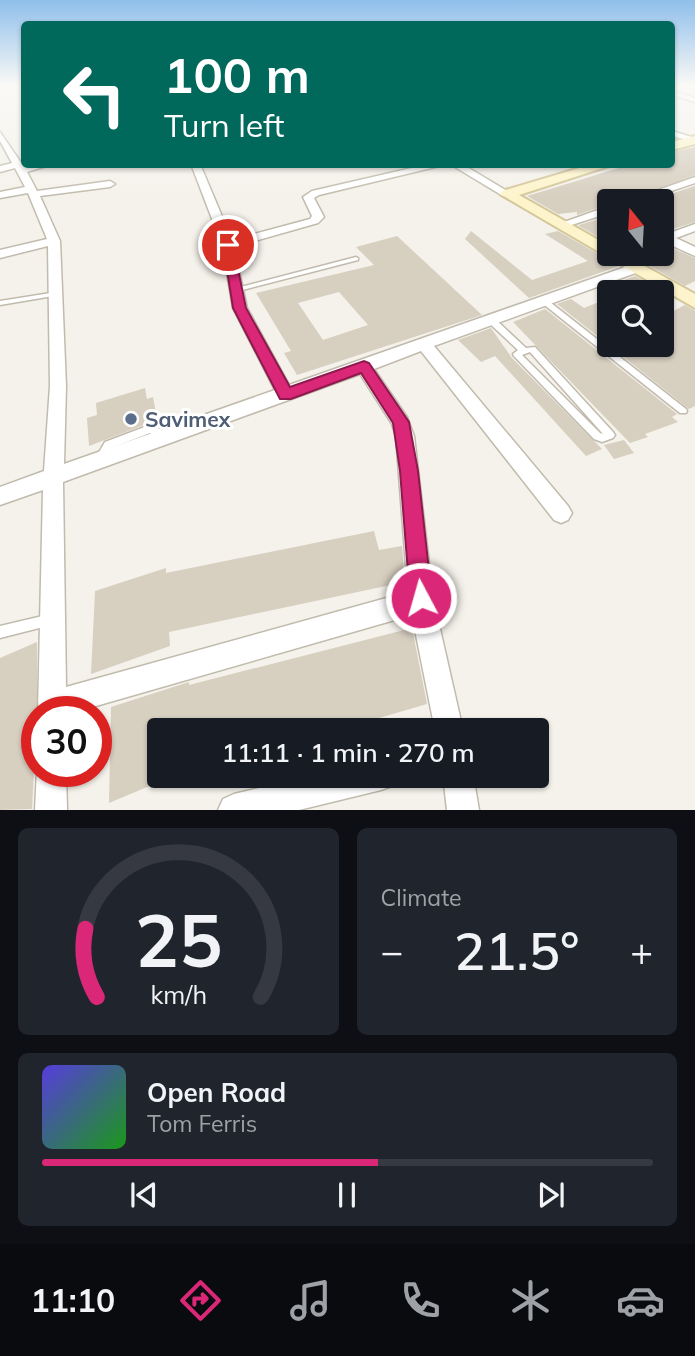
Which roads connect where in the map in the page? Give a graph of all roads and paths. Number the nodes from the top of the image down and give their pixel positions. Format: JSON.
{"nodes":[{"id":1,"x":2,"y":140,"type":"edge"},
{"id":2,"x":13,"y":168,"type":"edge"},
{"id":3,"x":197,"y":168,"type":"edge"},
{"id":4,"x":426,"y":168,"type":"edge"},
{"id":5,"x":461,"y":168,"type":"edge"},
{"id":6,"x":595,"y":168,"type":"edge"},
{"id":7,"x":695,"y":180,"type":"edge"},
{"id":8,"x":110,"y":184,"type":"dead end"},
{"id":9,"x":668,"y":189,"type":"edge"},
{"id":10,"x":32,"y":192,"type":"junction"},
{"id":11,"x":507,"y":194,"type":"junction"},
{"id":12,"x":0,"y":195,"type":"edge"},
{"id":13,"x":597,"y":213,"type":"edge"},
{"id":14,"x":562,"y":225,"type":"junction"},
{"id":15,"x":695,"y":227,"type":"edge"},
{"id":16,"x":674,"y":234,"type":"edge"},
{"id":17,"x":54,"y":241,"type":"junction"},
{"id":18,"x":674,"y":243,"type":"edge"},
{"id":19,"x":597,"y":244,"type":"edge"},
{"id":20,"x":228,"y":245,"type":"junction"},
{"id":21,"x":695,"y":253,"type":"edge"},
{"id":22,"x":0,"y":254,"type":"edge"},
{"id":23,"x":356,"y":259,"type":"dead end"},
{"id":24,"x":604,"y":266,"type":"edge"},
{"id":25,"x":636,"y":266,"type":"edge"},
{"id":26,"x":235,"y":290,"type":"junction"},
{"id":27,"x":57,"y":294,"type":"junction"},
{"id":28,"x":692,"y":297,"type":"edge"},
{"id":29,"x":544,"y":301,"type":"junction"},
{"id":30,"x":0,"y":303,"type":"edge"},
{"id":31,"x":492,"y":320,"type":"junction"},
{"id":32,"x":424,"y":345,"type":"junction"},
{"id":33,"x":524,"y":351,"type":"junction"},
{"id":34,"x":364,"y":366,"type":"junction"},
{"id":35,"x":286,"y":394,"type":"junction"},
{"id":36,"x":683,"y":411,"type":"dead end"},
{"id":37,"x":53,"y":479,"type":"junction"},
{"id":38,"x":0,"y":496,"type":"edge"},
{"id":39,"x":561,"y":513,"type":"dead end"},
{"id":40,"x":421,"y":598,"type":"junction"},
{"id":41,"x":52,"y":620,"type":"junction"},
{"id":42,"x":0,"y":632,"type":"edge"},
{"id":43,"x":52,"y":696,"type":"edge"},
{"id":44,"x":96,"y":696,"type":"edge"},
{"id":45,"x":446,"y":718,"type":"edge"},
{"id":46,"x":51,"y":787,"type":"edge"},
{"id":47,"x":326,"y":788,"type":"edge"},
{"id":48,"x":460,"y":788,"type":"edge"},
{"id":49,"x":51,"y":810,"type":"edge"},
{"id":50,"x":234,"y":810,"type":"edge"},
{"id":51,"x":463,"y":810,"type":"edge"}],
"edges":[{"from":1,"to":2,"type":"street"},
{"from":2,"to":10,"type":"street"},
{"from":3,"to":20,"type":"street"},
{"from":4,"to":20,"type":"street"},
{"from":5,"to":11,"type":"street"},
{"from":6,"to":11,"type":"street"},
{"from":7,"to":9,"type":"street"},
{"from":8,"to":10,"type":"street"},
{"from":10,"to":12,"type":"street"},
{"from":10,"to":17,"type":"street"},
{"from":11,"to":14,"type":"street"},
{"from":13,"to":14,"type":"street"},
{"from":14,"to":19,"type":"street"},
{"from":15,"to":16,"type":"street"},
{"from":17,"to":22,"type":"street"},
{"from":17,"to":27,"type":"street"},
{"from":18,"to":21,"type":"street"},
{"from":20,"to":26,"type":"street"},
{"from":23,"to":26,"type":"lane"},
{"from":24,"to":29,"type":"street"},
{"from":25,"to":28,"type":"street"},
{"from":26,"to":35,"type":"street"},
{"from":27,"to":30,"type":"lane"},
{"from":27,"to":37,"type":"street"},
{"from":29,"to":31,"type":"street"},
{"from":29,"to":36,"type":"lane"},
{"from":31,"to":32,"type":"street"},
{"from":31,"to":33,"type":"lane"},
{"from":32,"to":34,"type":"street"},
{"from":32,"to":39,"type":"street"},
{"from":33,"to":33,"type":"lane"},
{"from":34,"to":35,"type":"street"},
{"from":34,"to":40,"type":"street"},
{"from":35,"to":37,"type":"street"},
{"from":37,"to":38,"type":"street"},
{"from":37,"to":41,"type":"street"},
{"from":40,"to":44,"type":"street"},
{"from":40,"to":45,"type":"street"},
{"from":41,"to":42,"type":"lane"},
{"from":41,"to":43,"type":"street"},
{"from":46,"to":49,"type":"street"},
{"from":47,"to":50,"type":"street"},
{"from":48,"to":51,"type":"street"}]}
